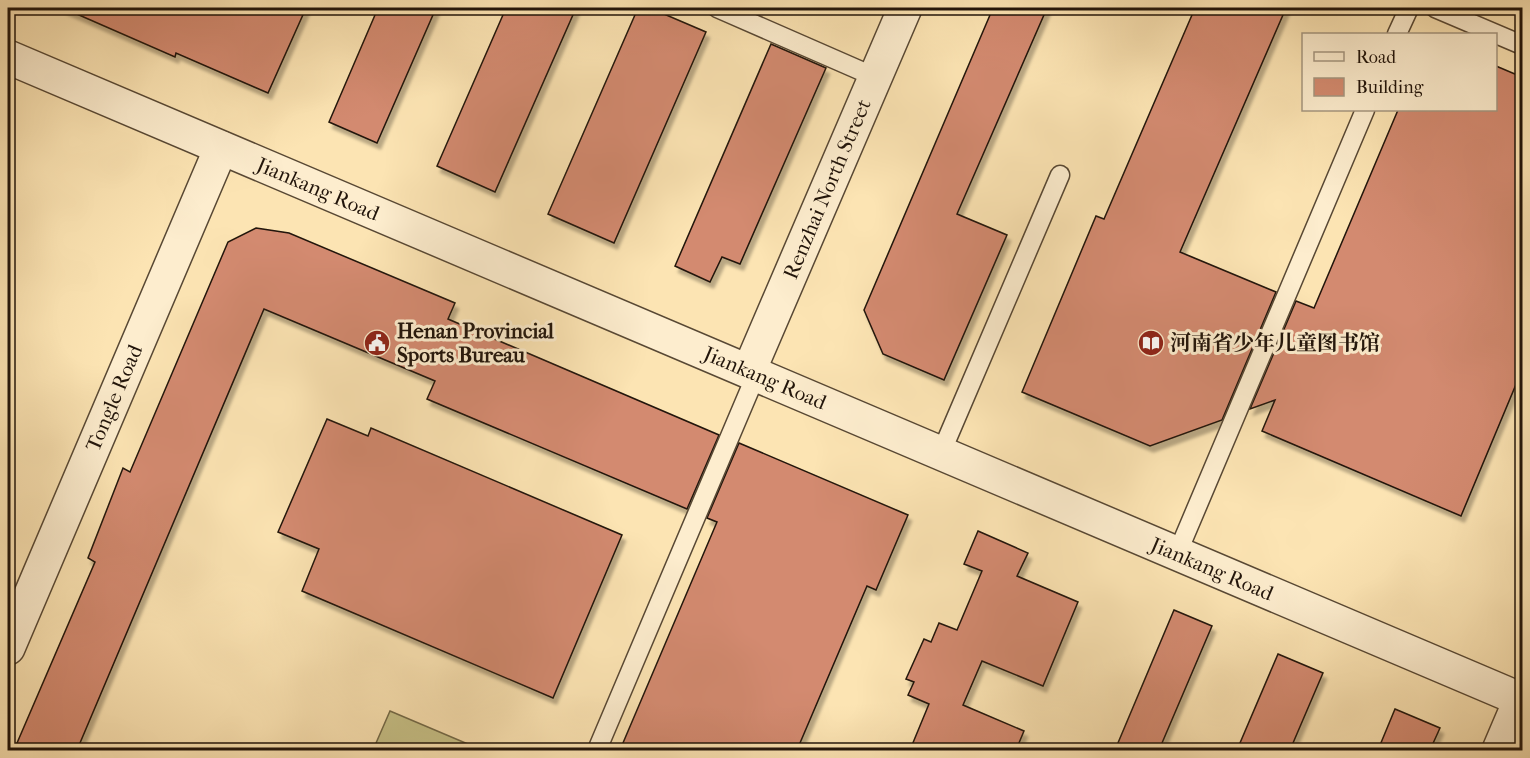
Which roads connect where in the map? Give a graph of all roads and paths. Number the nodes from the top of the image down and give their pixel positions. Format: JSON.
{"nodes":[{"id":1,"x":717,"y":8,"type":"edge"},
{"id":2,"x":905,"y":8,"type":"edge"},
{"id":3,"x":1409,"y":8,"type":"edge"},
{"id":4,"x":1435,"y":8,"type":"edge"},
{"id":5,"x":1397,"y":33,"type":"edge"},
{"id":6,"x":1494,"y":33,"type":"edge"},
{"id":7,"x":1497,"y":34,"type":"edge"},
{"id":8,"x":1522,"y":45,"type":"edge"},
{"id":9,"x":8,"y":57,"type":"edge"},
{"id":10,"x":875,"y":77,"type":"junction"},
{"id":11,"x":1365,"y":111,"type":"edge"},
{"id":12,"x":221,"y":148,"type":"junction"},
{"id":13,"x":1060,"y":176,"type":"dead end"},
{"id":14,"x":752,"y":373,"type":"junction"},
{"id":15,"x":941,"y":453,"type":"junction"},
{"id":16,"x":1177,"y":554,"type":"junction"},
{"id":17,"x":8,"y":648,"type":"edge"},
{"id":18,"x":1522,"y":699,"type":"edge"},
{"id":19,"x":597,"y":750,"type":"edge"},
{"id":20,"x":1499,"y":750,"type":"edge"}],
"edges":[{"from":1,"to":10,"type":"lane"},
{"from":2,"to":10,"type":"street","name":"Renzhai North Street"},
{"from":3,"to":5,"type":"lane"},
{"from":4,"to":6,"type":"lane"},
{"from":7,"to":8,"type":"lane"},
{"from":9,"to":12,"type":"street","name":"Jiankang Road"},
{"from":10,"to":14,"type":"street","name":"Renzhai North Street"},
{"from":11,"to":16,"type":"lane"},
{"from":12,"to":14,"type":"street","name":"Jiankang Road"},
{"from":12,"to":17,"type":"street","name":"Tongle Road"},
{"from":13,"to":15,"type":"lane"},
{"from":14,"to":15,"type":"street","name":"Jiankang Road"},
{"from":14,"to":19,"type":"lane"},
{"from":15,"to":16,"type":"street","name":"Jiankang Road"},
{"from":16,"to":18,"type":"street","name":"Jiankang Road"},
{"from":18,"to":20,"type":"street"}]}
